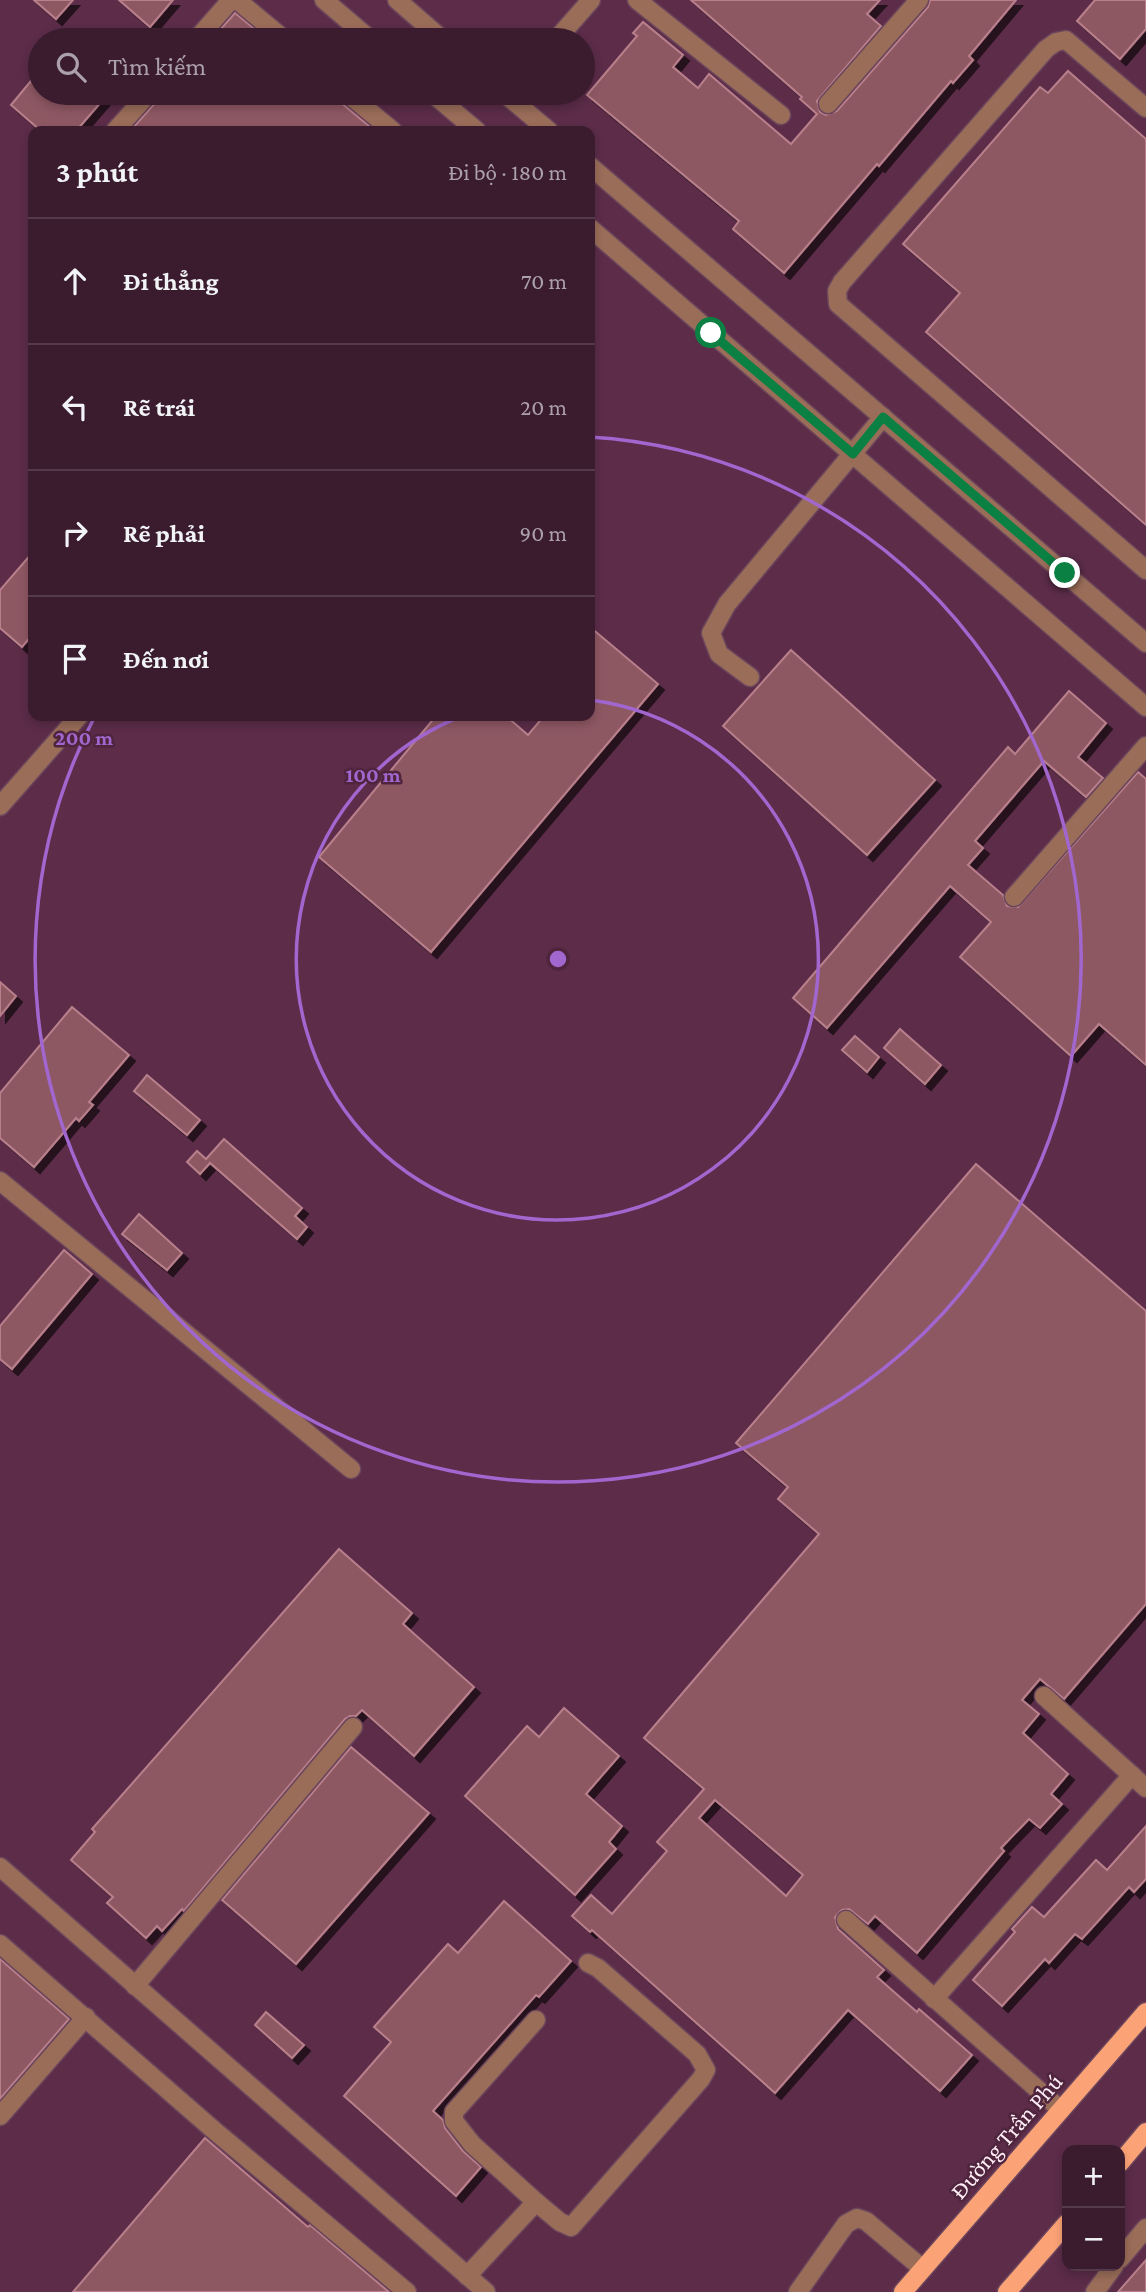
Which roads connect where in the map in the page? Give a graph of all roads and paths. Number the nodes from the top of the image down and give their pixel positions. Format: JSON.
{"nodes":[{"id":1,"x":231,"y":0,"type":"edge"},
{"id":2,"x":237,"y":0,"type":"edge"},
{"id":3,"x":324,"y":0,"type":"edge"},
{"id":4,"x":397,"y":0,"type":"edge"},
{"id":5,"x":591,"y":0,"type":"edge"},
{"id":6,"x":637,"y":0,"type":"edge"},
{"id":7,"x":919,"y":0,"type":"edge"},
{"id":8,"x":206,"y":28,"type":"edge"},
{"id":9,"x":271,"y":28,"type":"edge"},
{"id":10,"x":357,"y":28,"type":"edge"},
{"id":11,"x":429,"y":28,"type":"edge"},
{"id":12,"x":566,"y":28,"type":"edge"},
{"id":13,"x":828,"y":104,"type":"dead end"},
{"id":14,"x":139,"y":105,"type":"edge"},
{"id":15,"x":362,"y":105,"type":"edge"},
{"id":16,"x":446,"y":105,"type":"edge"},
{"id":17,"x":519,"y":105,"type":"edge"},
{"id":18,"x":1146,"y":108,"type":"edge"},
{"id":19,"x":781,"y":115,"type":"dead end"},
{"id":20,"x":120,"y":126,"type":"edge"},
{"id":21,"x":387,"y":126,"type":"edge"},
{"id":22,"x":471,"y":126,"type":"edge"},
{"id":23,"x":543,"y":126,"type":"edge"},
{"id":24,"x":595,"y":170,"type":"edge"},
{"id":25,"x":595,"y":232,"type":"edge"},
{"id":26,"x":883,"y":417,"type":"junction"},
{"id":27,"x":853,"y":454,"type":"junction"},
{"id":28,"x":1146,"y":570,"type":"edge"},
{"id":29,"x":1146,"y":643,"type":"edge"},
{"id":30,"x":750,"y":677,"type":"dead end"},
{"id":31,"x":1146,"y":707,"type":"edge"},
{"id":32,"x":75,"y":721,"type":"edge"},
{"id":33,"x":1146,"y":746,"type":"edge"},
{"id":34,"x":0,"y":806,"type":"edge"},
{"id":35,"x":1014,"y":897,"type":"dead end"},
{"id":36,"x":0,"y":1181,"type":"edge"},
{"id":37,"x":351,"y":1469,"type":"dead end"},
{"id":38,"x":1044,"y":1696,"type":"dead end"},
{"id":39,"x":353,"y":1727,"type":"dead end"},
{"id":40,"x":1132,"y":1775,"type":"junction"},
{"id":41,"x":1146,"y":1788,"type":"edge"},
{"id":42,"x":0,"y":1867,"type":"edge"},
{"id":43,"x":846,"y":1920,"type":"dead end"},
{"id":44,"x":0,"y":1944,"type":"edge"},
{"id":45,"x":589,"y":1963,"type":"dead end"},
{"id":46,"x":135,"y":1986,"type":"junction"},
{"id":47,"x":934,"y":1999,"type":"junction"},
{"id":48,"x":1146,"y":2012,"type":"edge"},
{"id":49,"x":86,"y":2017,"type":"junction"},
{"id":50,"x":536,"y":2020,"type":"dead end"},
{"id":51,"x":1061,"y":2110,"type":"junction"},
{"id":52,"x":0,"y":2116,"type":"edge"},
{"id":53,"x":1146,"y":2132,"type":"edge"},
{"id":54,"x":1125,"y":2156,"type":"edge"},
{"id":55,"x":536,"y":2202,"type":"junction"},
{"id":56,"x":1146,"y":2228,"type":"edge"},
{"id":57,"x":1062,"y":2229,"type":"edge"},
{"id":58,"x":1125,"y":2253,"type":"edge"},
{"id":59,"x":923,"y":2269,"type":"junction"},
{"id":60,"x":1110,"y":2271,"type":"edge"},
{"id":61,"x":467,"y":2276,"type":"junction"},
{"id":62,"x":407,"y":2292,"type":"edge"},
{"id":63,"x":486,"y":2292,"type":"edge"},
{"id":64,"x":798,"y":2292,"type":"edge"},
{"id":65,"x":903,"y":2292,"type":"edge"},
{"id":66,"x":1007,"y":2292,"type":"edge"},
{"id":67,"x":1095,"y":2292,"type":"edge"}],
"edges":[{"from":1,"to":8,"type":"street"},
{"from":2,"to":9,"type":"street"},
{"from":3,"to":10,"type":"street"},
{"from":4,"to":11,"type":"street"},
{"from":5,"to":12,"type":"street"},
{"from":6,"to":19,"type":"street"},
{"from":7,"to":13,"type":"street"},
{"from":14,"to":20,"type":"street"},
{"from":15,"to":21,"type":"street"},
{"from":16,"to":22,"type":"street"},
{"from":17,"to":23,"type":"street"},
{"from":18,"to":28,"type":"street"},
{"from":24,"to":26,"type":"street"},
{"from":25,"to":27,"type":"street"},
{"from":26,"to":27,"type":"street"},
{"from":26,"to":29,"type":"street"},
{"from":27,"to":30,"type":"street"},
{"from":27,"to":31,"type":"street"},
{"from":32,"to":34,"type":"street"},
{"from":33,"to":35,"type":"street"},
{"from":36,"to":37,"type":"street"},
{"from":38,"to":40,"type":"street"},
{"from":39,"to":46,"type":"street"},
{"from":40,"to":41,"type":"street"},
{"from":40,"to":47,"type":"street"},
{"from":42,"to":46,"type":"street"},
{"from":43,"to":47,"type":"street"},
{"from":44,"to":49,"type":"street"},
{"from":45,"to":55,"type":"street"},
{"from":46,"to":61,"type":"street"},
{"from":47,"to":51,"type":"street"},
{"from":48,"to":51,"type":"main road","name":"Đường Trần Phú"},
{"from":49,"to":52,"type":"street"},
{"from":49,"to":62,"type":"street"},
{"from":50,"to":55,"type":"street"},
{"from":51,"to":59,"type":"main road","name":"Đường Trần Phú"},
{"from":53,"to":54,"type":"main road"},
{"from":55,"to":61,"type":"street"},
{"from":56,"to":58,"type":"street"},
{"from":57,"to":66,"type":"main road"},
{"from":59,"to":64,"type":"street"},
{"from":59,"to":65,"type":"main road","name":"Đường Trần Phú"},
{"from":60,"to":67,"type":"street"},
{"from":61,"to":63,"type":"street"}]}
